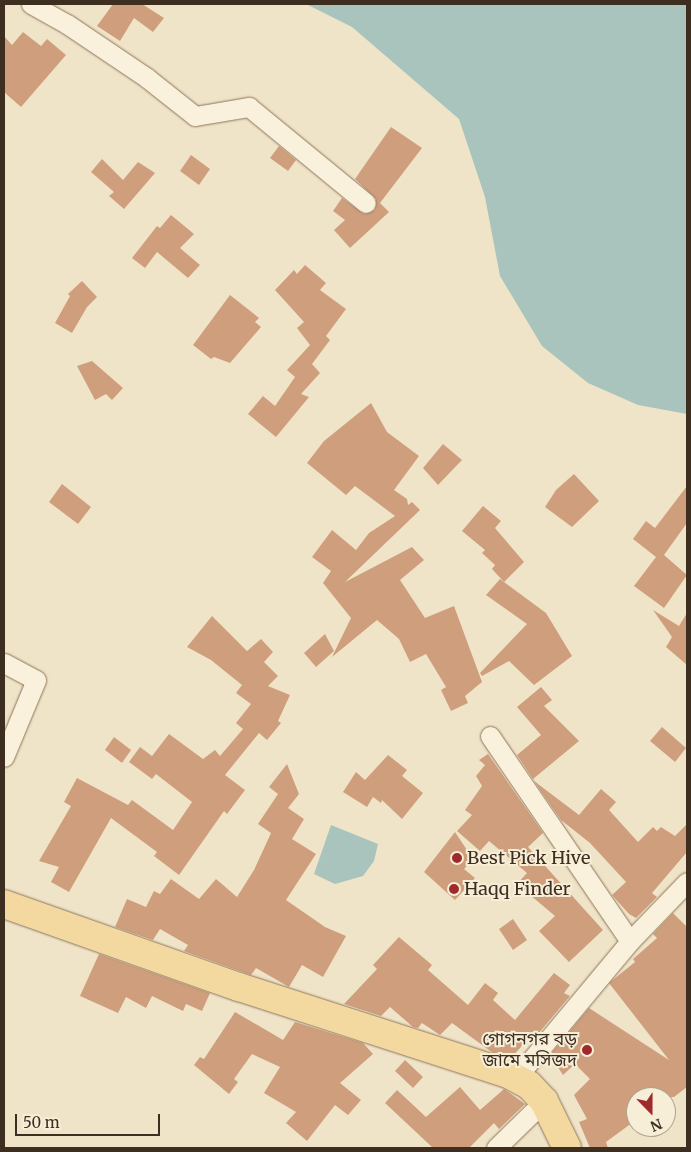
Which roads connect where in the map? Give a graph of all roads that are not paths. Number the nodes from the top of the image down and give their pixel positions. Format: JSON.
{"nodes":[{"id":1,"x":32,"y":4,"type":"edge"},
{"id":2,"x":366,"y":203,"type":"dead end"},
{"id":3,"x":4,"y":663,"type":"edge"},
{"id":4,"x":490,"y":736,"type":"dead end"},
{"id":5,"x":4,"y":757,"type":"edge"},
{"id":6,"x":687,"y":882,"type":"edge"},
{"id":7,"x":4,"y":904,"type":"edge"},
{"id":8,"x":630,"y":941,"type":"junction"},
{"id":9,"x":516,"y":1078,"type":"junction"},
{"id":10,"x":544,"y":1101,"type":"junction"},
{"id":11,"x":496,"y":1148,"type":"edge"},
{"id":12,"x":567,"y":1148,"type":"edge"}],
"edges":[{"from":1,"to":2,"type":"street"},
{"from":3,"to":5,"type":"street"},
{"from":4,"to":8,"type":"street"},
{"from":6,"to":8,"type":"street"},
{"from":7,"to":9,"type":"main road"},
{"from":8,"to":9,"type":"street"},
{"from":9,"to":10,"type":"main road"},
{"from":10,"to":11,"type":"street"},
{"from":10,"to":12,"type":"main road"}]}
